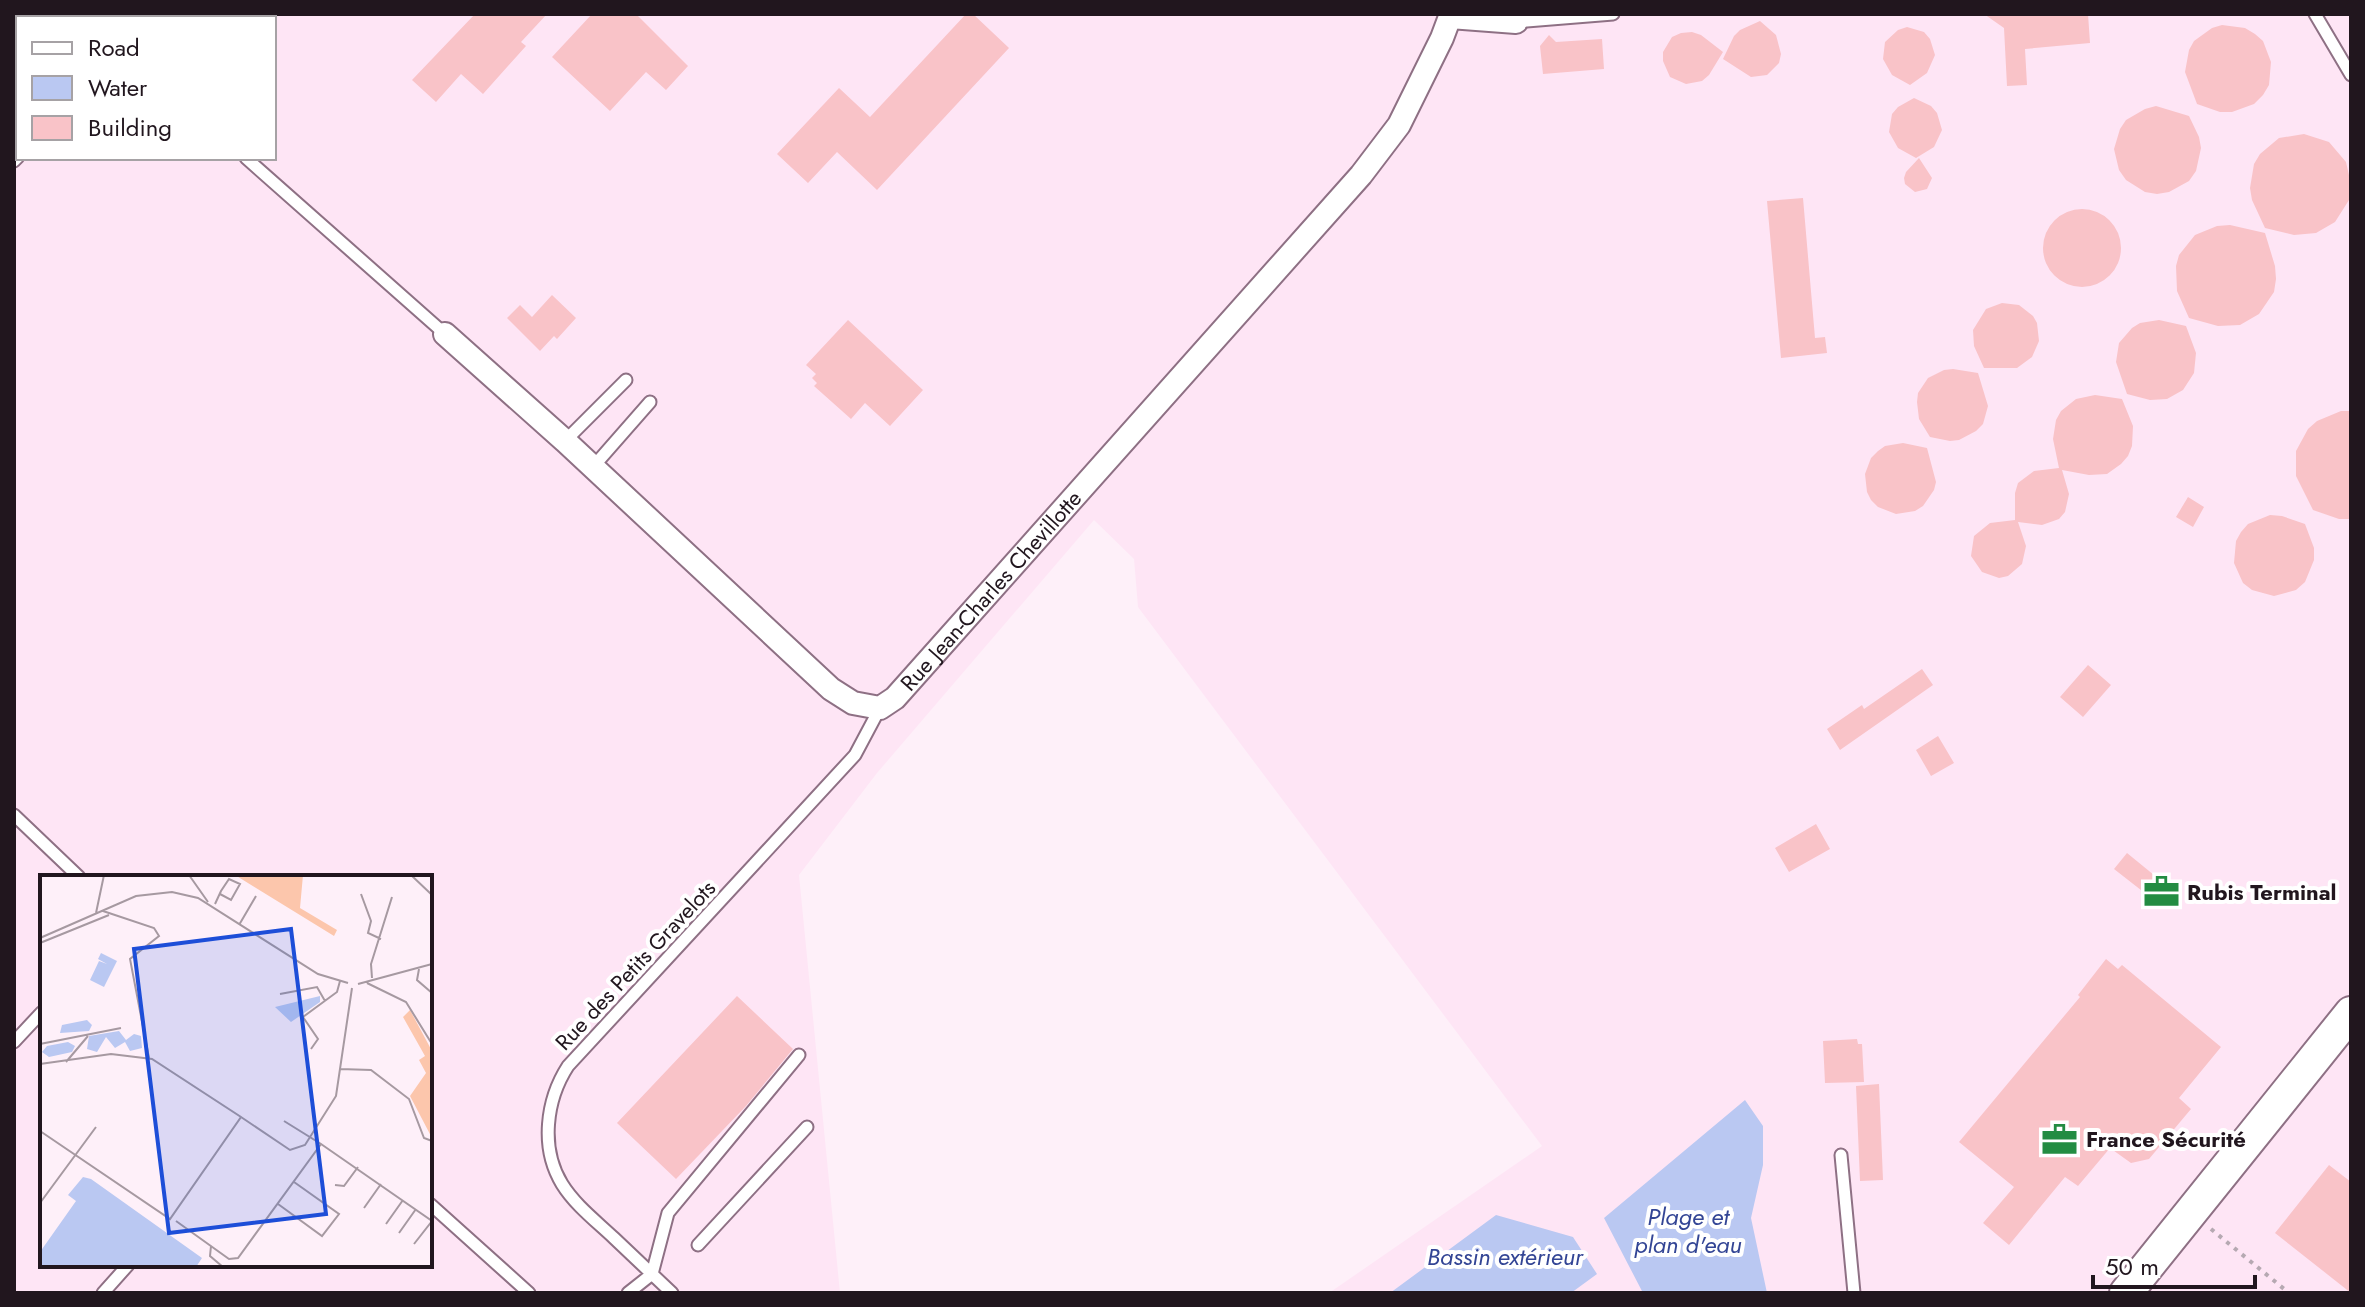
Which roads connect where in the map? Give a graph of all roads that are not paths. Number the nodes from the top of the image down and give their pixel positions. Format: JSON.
{"nodes":[{"id":1,"x":1613,"y":14,"type":"edge"},
{"id":2,"x":2315,"y":14,"type":"edge"},
{"id":3,"x":1450,"y":16,"type":"edge"},
{"id":4,"x":1516,"y":22,"type":"joint"},
{"id":5,"x":2351,"y":75,"type":"edge"},
{"id":6,"x":248,"y":160,"type":"edge"},
{"id":7,"x":445,"y":334,"type":"joint"},
{"id":8,"x":626,"y":380,"type":"dead end"},
{"id":9,"x":650,"y":402,"type":"dead end"},
{"id":10,"x":565,"y":441,"type":"junction"},
{"id":11,"x":593,"y":467,"type":"junction"},
{"id":12,"x":880,"y":708,"type":"junction"},
{"id":13,"x":14,"y":815,"type":"edge"},
{"id":14,"x":77,"y":875,"type":"edge"},
{"id":15,"x":2351,"y":1013,"type":"edge"},
{"id":16,"x":40,"y":1014,"type":"edge"},
{"id":17,"x":14,"y":1042,"type":"edge"},
{"id":18,"x":799,"y":1055,"type":"dead end"},
{"id":19,"x":807,"y":1127,"type":"dead end"},
{"id":20,"x":1841,"y":1155,"type":"dead end"},
{"id":21,"x":432,"y":1206,"type":"edge"},
{"id":22,"x":698,"y":1245,"type":"dead end"},
{"id":23,"x":126,"y":1267,"type":"edge"},
{"id":24,"x":652,"y":1274,"type":"junction"},
{"id":25,"x":103,"y":1293,"type":"edge"},
{"id":26,"x":529,"y":1293,"type":"edge"},
{"id":27,"x":628,"y":1293,"type":"edge"},
{"id":28,"x":672,"y":1293,"type":"edge"},
{"id":29,"x":1854,"y":1293,"type":"edge"},
{"id":30,"x":2126,"y":1293,"type":"edge"}],
"edges":[{"from":1,"to":4,"type":"lane"},
{"from":2,"to":5,"type":"lane"},
{"from":3,"to":4,"type":"street"},
{"from":3,"to":12,"type":"street","name":"Rue Jean-Charles Chevillotte"},
{"from":6,"to":7,"type":"lane"},
{"from":7,"to":10,"type":"street"},
{"from":8,"to":10,"type":"lane"},
{"from":9,"to":11,"type":"lane"},
{"from":10,"to":11,"type":"street"},
{"from":11,"to":12,"type":"street"},
{"from":12,"to":24,"type":"lane","name":"Rue des Petits Gravelots"},
{"from":13,"to":14,"type":"lane"},
{"from":15,"to":30,"type":"street"},
{"from":16,"to":17,"type":"lane"},
{"from":18,"to":24,"type":"lane"},
{"from":19,"to":22,"type":"lane"},
{"from":20,"to":29,"type":"lane"},
{"from":21,"to":26,"type":"lane"},
{"from":23,"to":25,"type":"lane"},
{"from":24,"to":27,"type":"lane"},
{"from":24,"to":28,"type":"lane","name":"Rue des Petits Gravelots"}]}
